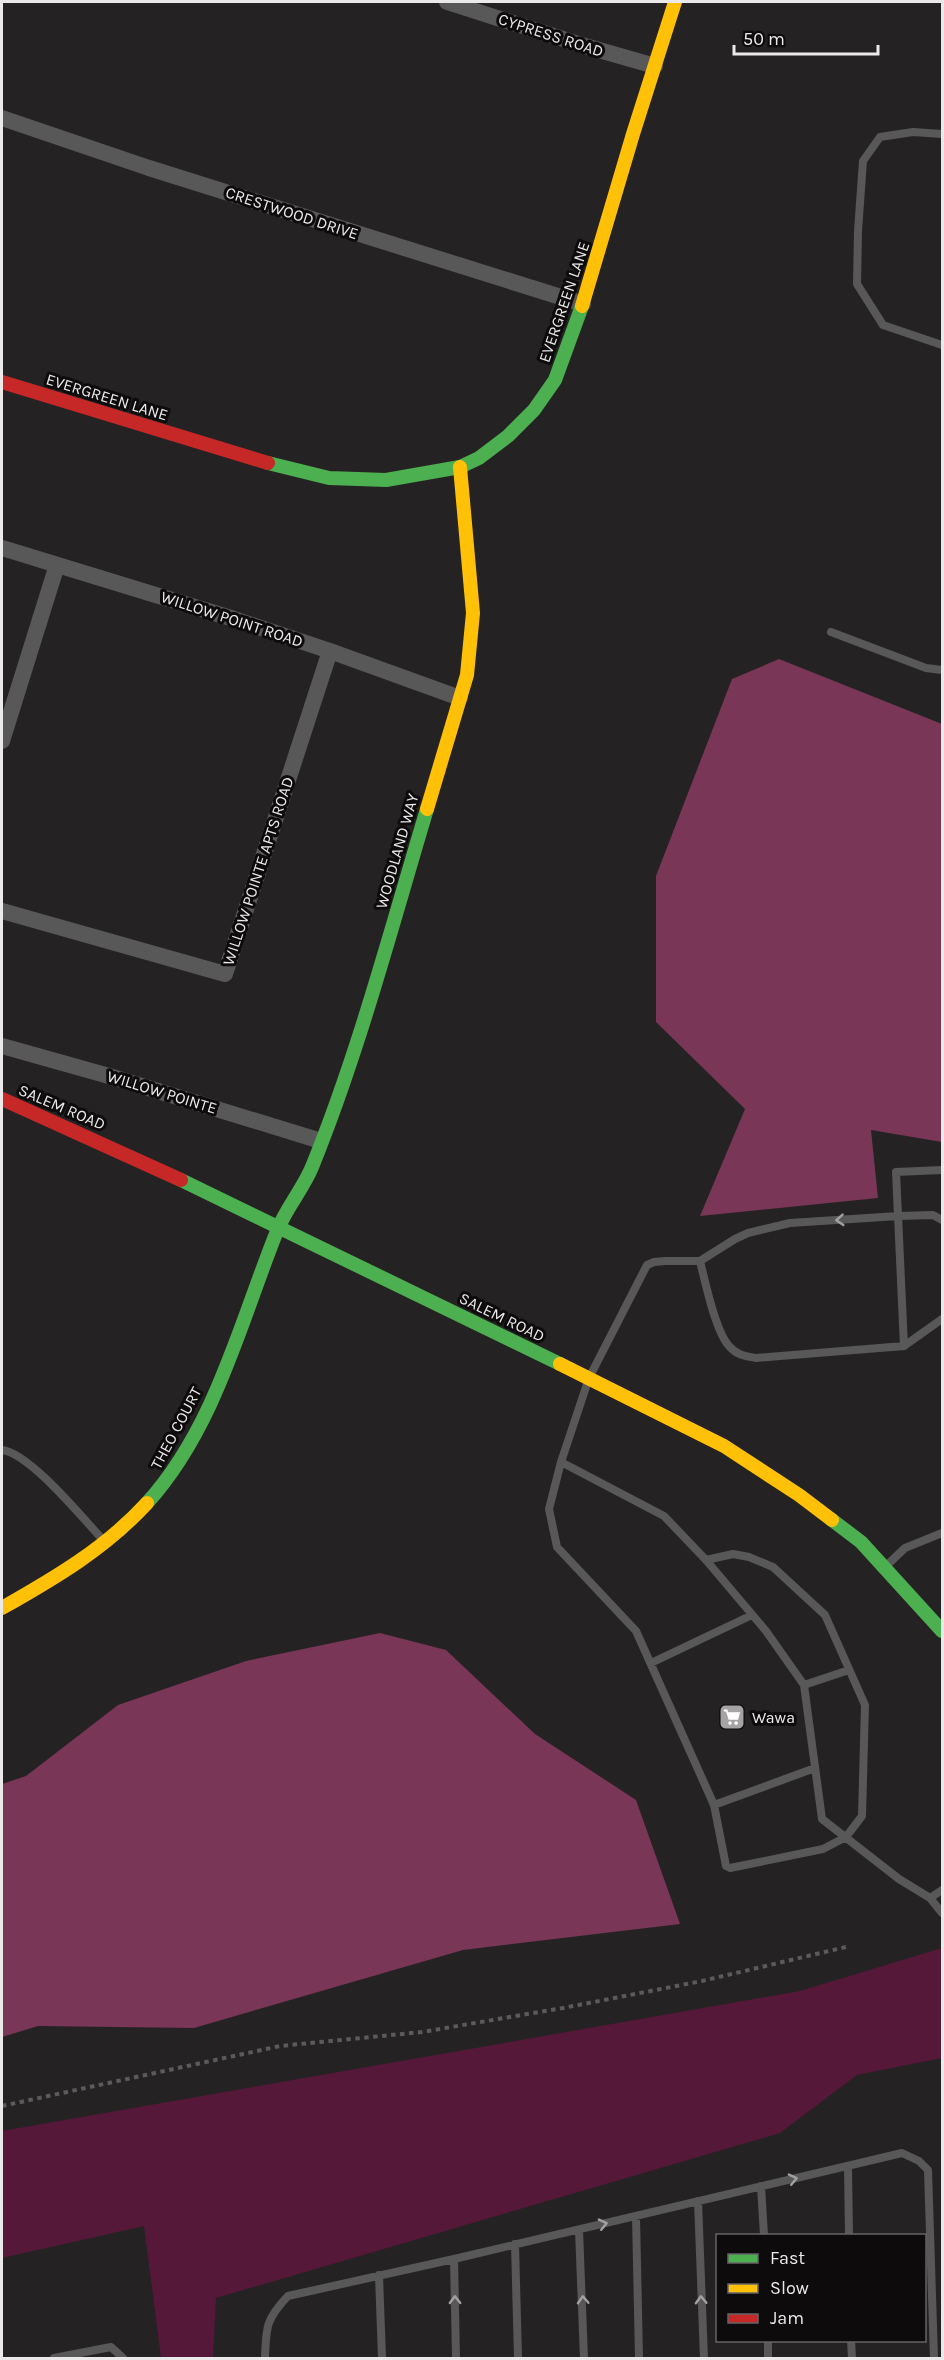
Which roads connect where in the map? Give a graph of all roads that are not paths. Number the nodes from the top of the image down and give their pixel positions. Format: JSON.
{"nodes":[{"id":1,"x":447,"y":2,"type":"edge"},
{"id":2,"x":675,"y":2,"type":"edge"},
{"id":3,"x":655,"y":66,"type":"junction"},
{"id":4,"x":2,"y":118,"type":"edge"},
{"id":5,"x":942,"y":134,"type":"edge"},
{"id":6,"x":583,"y":304,"type":"junction"},
{"id":7,"x":942,"y":345,"type":"edge"},
{"id":8,"x":2,"y":382,"type":"edge"},
{"id":9,"x":460,"y":467,"type":"junction"},
{"id":10,"x":2,"y":548,"type":"edge"},
{"id":11,"x":57,"y":565,"type":"junction"},
{"id":12,"x":831,"y":632,"type":"dead end"},
{"id":13,"x":330,"y":651,"type":"junction"},
{"id":14,"x":942,"y":670,"type":"edge"},
{"id":15,"x":460,"y":698,"type":"junction"},
{"id":16,"x":2,"y":741,"type":"edge"},
{"id":17,"x":2,"y":911,"type":"edge"},
{"id":18,"x":2,"y":1046,"type":"edge"},
{"id":19,"x":2,"y":1099,"type":"edge"},
{"id":20,"x":321,"y":1141,"type":"junction"},
{"id":21,"x":942,"y":1170,"type":"edge"},
{"id":22,"x":898,"y":1216,"type":"junction"},
{"id":23,"x":942,"y":1220,"type":"edge"},
{"id":24,"x":278,"y":1228,"type":"junction"},
{"id":25,"x":700,"y":1261,"type":"junction"},
{"id":26,"x":942,"y":1319,"type":"edge"},
{"id":27,"x":903,"y":1346,"type":"junction"},
{"id":28,"x":589,"y":1378,"type":"junction"},
{"id":29,"x":2,"y":1450,"type":"edge"},
{"id":30,"x":561,"y":1462,"type":"junction"},
{"id":31,"x":942,"y":1533,"type":"edge"},
{"id":32,"x":105,"y":1543,"type":"junction"},
{"id":33,"x":706,"y":1560,"type":"junction"},
{"id":34,"x":885,"y":1567,"type":"junction"},
{"id":35,"x":2,"y":1608,"type":"edge"},
{"id":36,"x":752,"y":1616,"type":"junction"},
{"id":37,"x":942,"y":1631,"type":"edge"},
{"id":38,"x":651,"y":1664,"type":"junction"},
{"id":39,"x":849,"y":1671,"type":"junction"},
{"id":40,"x":804,"y":1685,"type":"junction"},
{"id":41,"x":815,"y":1768,"type":"junction"},
{"id":42,"x":714,"y":1805,"type":"junction"},
{"id":43,"x":846,"y":1837,"type":"junction"},
{"id":44,"x":942,"y":1890,"type":"edge"},
{"id":45,"x":930,"y":1898,"type":"junction"},
{"id":46,"x":942,"y":1912,"type":"edge"},
{"id":47,"x":848,"y":2166,"type":"junction"},
{"id":48,"x":761,"y":2186,"type":"junction"},
{"id":49,"x":698,"y":2201,"type":"junction"},
{"id":50,"x":636,"y":2216,"type":"junction"},
{"id":51,"x":579,"y":2230,"type":"junction"},
{"id":52,"x":764,"y":2234,"type":"edge"},
{"id":53,"x":849,"y":2234,"type":"edge"},
{"id":54,"x":515,"y":2244,"type":"junction"},
{"id":55,"x":454,"y":2259,"type":"junction"},
{"id":56,"x":379,"y":2275,"type":"junction"},
{"id":57,"x":768,"y":2342,"type":"edge"},
{"id":58,"x":851,"y":2342,"type":"edge"},
{"id":59,"x":54,"y":2358,"type":"edge"},
{"id":60,"x":123,"y":2358,"type":"edge"},
{"id":61,"x":265,"y":2358,"type":"edge"},
{"id":62,"x":382,"y":2358,"type":"edge"},
{"id":63,"x":456,"y":2358,"type":"edge"},
{"id":64,"x":518,"y":2358,"type":"edge"},
{"id":65,"x":584,"y":2358,"type":"edge"},
{"id":66,"x":639,"y":2358,"type":"edge"},
{"id":67,"x":704,"y":2358,"type":"edge"},
{"id":68,"x":768,"y":2358,"type":"edge"},
{"id":69,"x":852,"y":2358,"type":"edge"},
{"id":70,"x":934,"y":2358,"type":"edge"}],
"edges":[{"from":1,"to":3,"type":"street","name":"CYPRESS ROAD"},
{"from":2,"to":3,"type":"street","name":"EVERGREEN LANE"},
{"from":3,"to":6,"type":"street","name":"EVERGREEN LANE"},
{"from":4,"to":6,"type":"street","name":"CRESTWOOD DRIVE"},
{"from":5,"to":7,"type":"lane"},
{"from":6,"to":9,"type":"street","name":"EVERGREEN LANE"},
{"from":8,"to":9,"type":"street","name":"EVERGREEN LANE"},
{"from":9,"to":15,"type":"street","name":"WOODLAND WAY"},
{"from":10,"to":11,"type":"street","name":"WILLOW POINT ROAD"},
{"from":11,"to":13,"type":"street","name":"WILLOW POINT ROAD"},
{"from":11,"to":16,"type":"street"},
{"from":12,"to":14,"type":"lane"},
{"from":13,"to":15,"type":"street","name":"WILLOW POINT ROAD"},
{"from":13,"to":17,"type":"street","name":"WILLOW POINTE APTS ROAD"},
{"from":15,"to":20,"type":"street","name":"WOODLAND WAY"},
{"from":18,"to":20,"type":"street","name":"WILLOW POINTE"},
{"from":19,"to":24,"type":"street","name":"SALEM ROAD"},
{"from":20,"to":24,"type":"street","name":"WOODLAND WAY"},
{"from":21,"to":22,"type":"lane"},
{"from":22,"to":23,"type":"lane"},
{"from":22,"to":25,"type":"lane","one_way":true},
{"from":22,"to":27,"type":"lane"},
{"from":24,"to":28,"type":"street","name":"SALEM ROAD"},
{"from":24,"to":32,"type":"street","name":"THEO COURT"},
{"from":25,"to":27,"type":"lane"},
{"from":25,"to":28,"type":"lane"},
{"from":26,"to":27,"type":"lane"},
{"from":28,"to":30,"type":"lane"},
{"from":28,"to":34,"type":"street","name":"SALEM ROAD"},
{"from":29,"to":32,"type":"lane"},
{"from":30,"to":33,"type":"lane"},
{"from":30,"to":38,"type":"lane"},
{"from":31,"to":34,"type":"lane"},
{"from":32,"to":35,"type":"street","name":"THEO COURT"},
{"from":33,"to":36,"type":"lane"},
{"from":33,"to":39,"type":"lane"},
{"from":34,"to":37,"type":"street","name":"SALEM ROAD"},
{"from":36,"to":38,"type":"lane"},
{"from":36,"to":40,"type":"lane"},
{"from":38,"to":42,"type":"lane"},
{"from":39,"to":40,"type":"lane"},
{"from":39,"to":43,"type":"lane"},
{"from":40,"to":41,"type":"lane"},
{"from":41,"to":42,"type":"lane"},
{"from":41,"to":43,"type":"lane"},
{"from":42,"to":43,"type":"lane"},
{"from":43,"to":45,"type":"lane"},
{"from":44,"to":45,"type":"lane"},
{"from":45,"to":46,"type":"lane"},
{"from":48,"to":47,"type":"lane","one_way":true},
{"from":47,"to":53,"type":"lane"},
{"from":47,"to":70,"type":"lane"},
{"from":48,"to":49,"type":"lane"},
{"from":48,"to":52,"type":"lane"},
{"from":49,"to":50,"type":"lane"},
{"from":67,"to":49,"type":"lane","one_way":true},
{"from":51,"to":50,"type":"lane","one_way":true},
{"from":50,"to":66,"type":"lane"},
{"from":51,"to":54,"type":"lane"},
{"from":65,"to":51,"type":"lane","one_way":true},
{"from":54,"to":55,"type":"lane"},
{"from":54,"to":64,"type":"lane"},
{"from":55,"to":56,"type":"lane"},
{"from":63,"to":55,"type":"lane","one_way":true},
{"from":56,"to":61,"type":"lane"},
{"from":56,"to":62,"type":"lane"},
{"from":57,"to":68,"type":"lane"},
{"from":58,"to":69,"type":"lane"},
{"from":59,"to":60,"type":"lane"}]}
